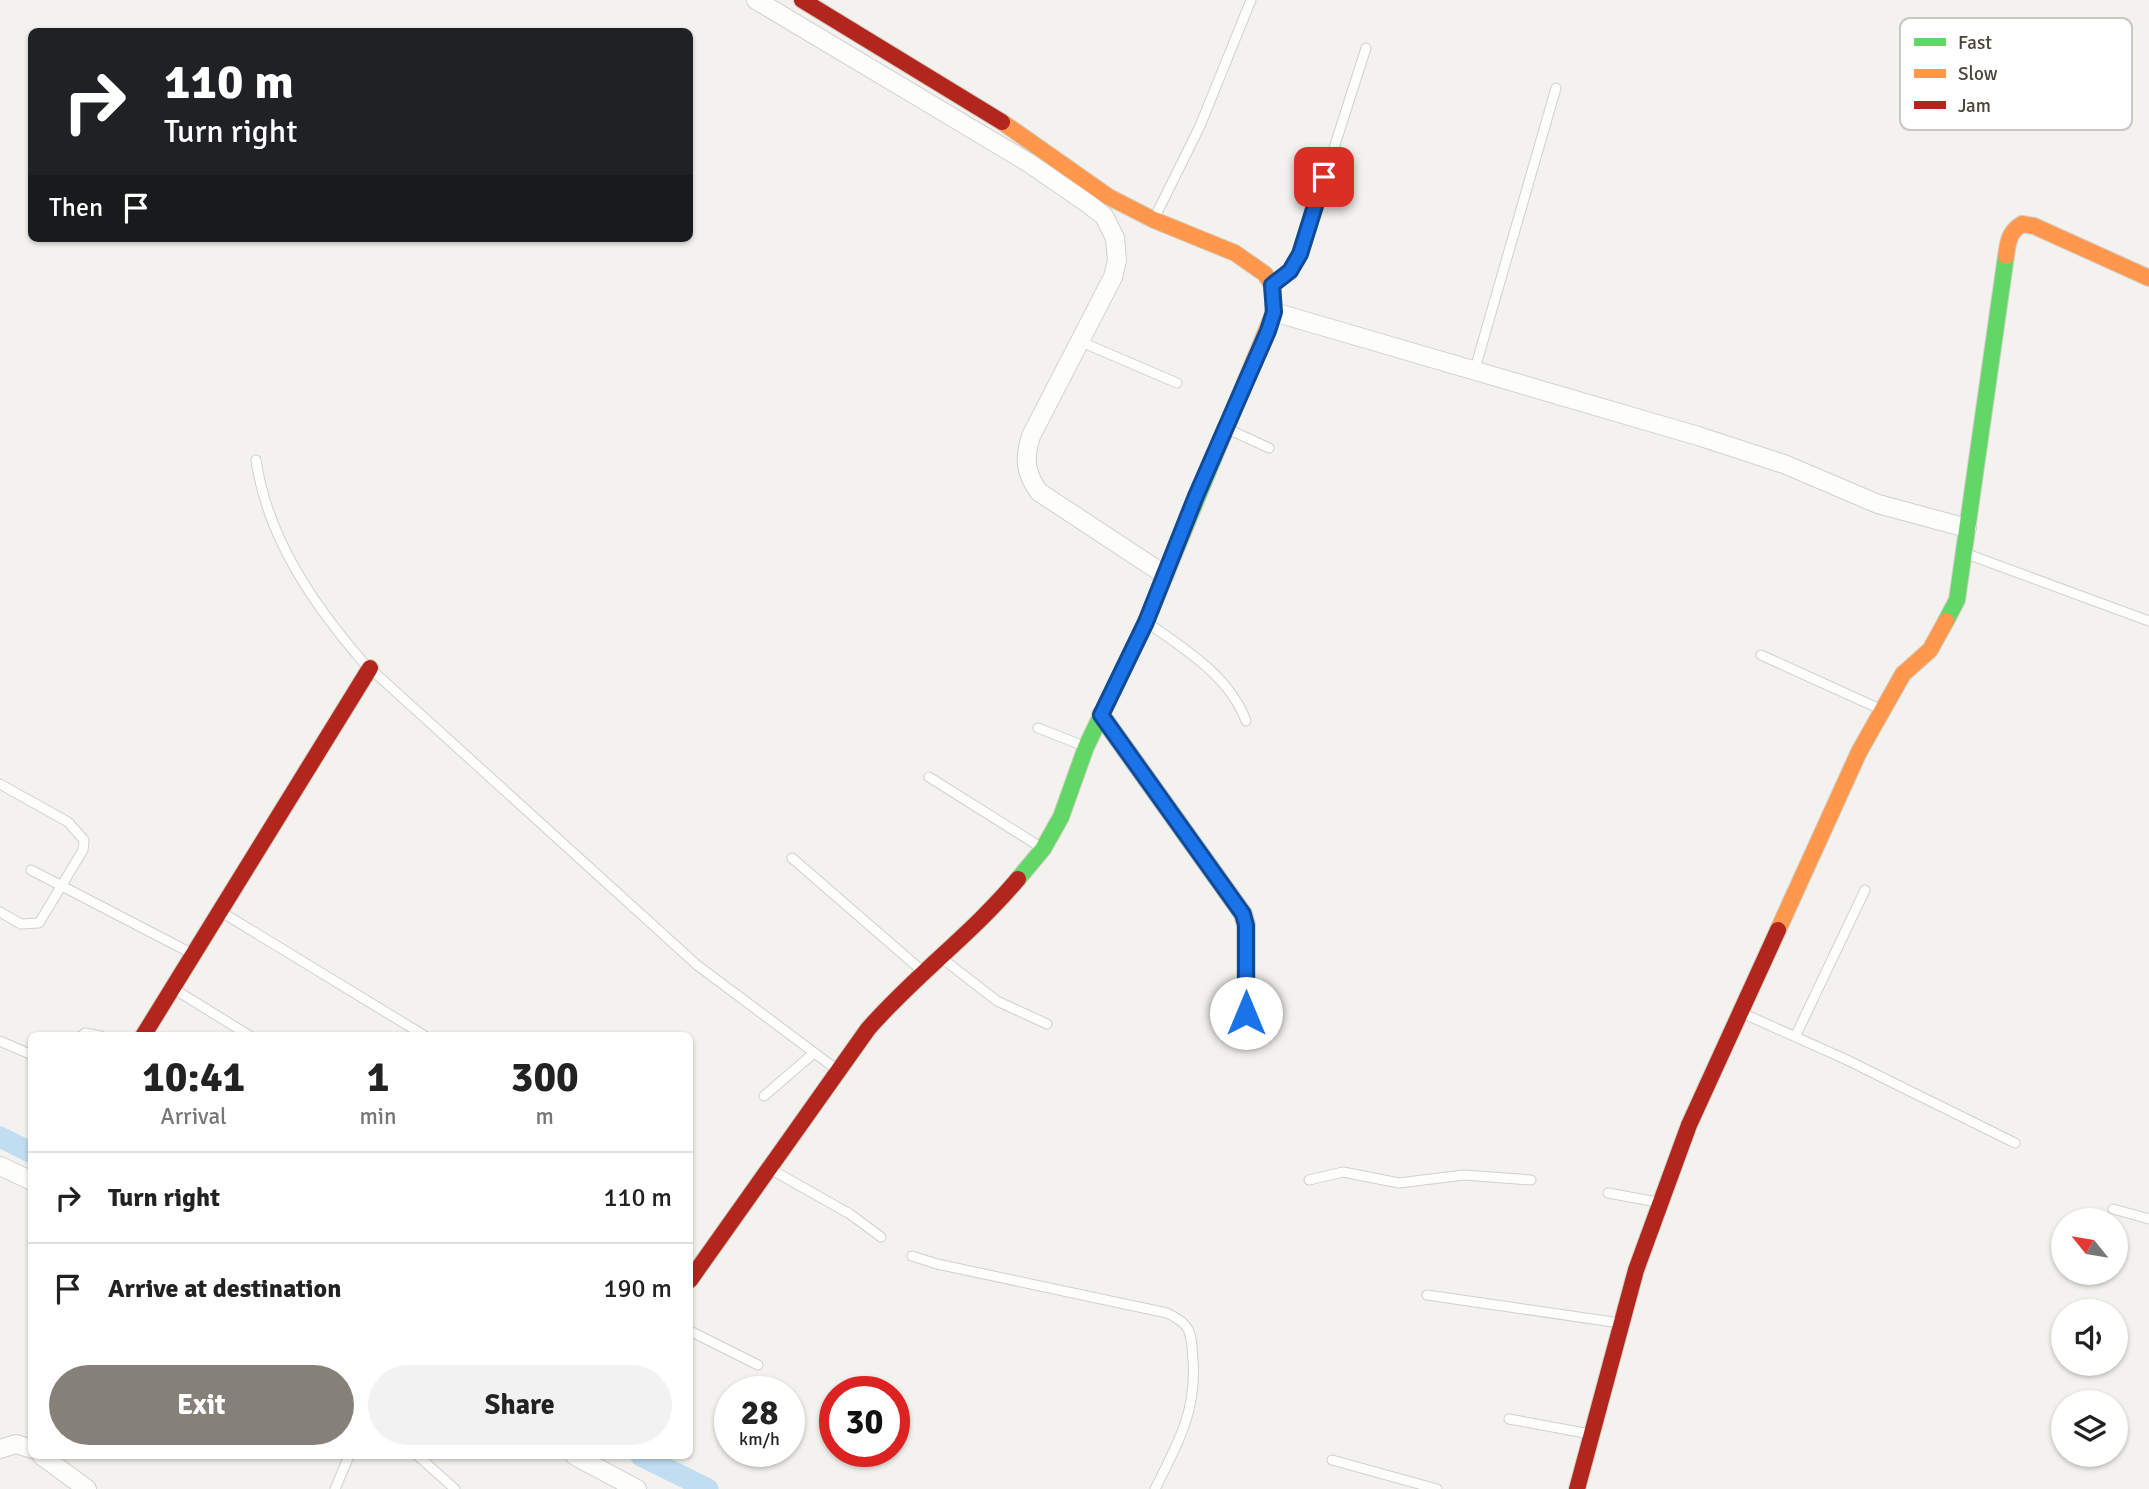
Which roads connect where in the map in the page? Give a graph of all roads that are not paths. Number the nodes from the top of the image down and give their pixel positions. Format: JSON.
{"nodes":[{"id":1,"x":756,"y":0,"type":"edge"},
{"id":2,"x":803,"y":0,"type":"edge"},
{"id":3,"x":1251,"y":0,"type":"edge"},
{"id":4,"x":1366,"y":48,"type":"dead end"},
{"id":5,"x":1556,"y":88,"type":"dead end"},
{"id":6,"x":1154,"y":220,"type":"junction"},
{"id":7,"x":2149,"y":278,"type":"edge"},
{"id":8,"x":1272,"y":285,"type":"junction"},
{"id":9,"x":1274,"y":312,"type":"junction"},
{"id":10,"x":1079,"y":341,"type":"junction"},
{"id":11,"x":1474,"y":372,"type":"junction"},
{"id":12,"x":1177,"y":383,"type":"dead end"},
{"id":13,"x":1227,"y":428,"type":"junction"},
{"id":14,"x":1269,"y":448,"type":"dead end"},
{"id":15,"x":256,"y":460,"type":"dead end"},
{"id":16,"x":1967,"y":528,"type":"junction"},
{"id":17,"x":1963,"y":552,"type":"junction"},
{"id":18,"x":1165,"y":575,"type":"junction"},
{"id":19,"x":2149,"y":621,"type":"edge"},
{"id":20,"x":1146,"y":622,"type":"junction"},
{"id":21,"x":1762,"y":655,"type":"dead end"},
{"id":22,"x":370,"y":668,"type":"junction"},
{"id":23,"x":1882,"y":710,"type":"junction"},
{"id":24,"x":1101,"y":715,"type":"junction"},
{"id":25,"x":1247,"y":721,"type":"dead end"},
{"id":26,"x":1038,"y":728,"type":"dead end"},
{"id":27,"x":1086,"y":747,"type":"junction"},
{"id":28,"x":929,"y":777,"type":"dead end"},
{"id":29,"x":0,"y":784,"type":"edge"},
{"id":30,"x":1043,"y":849,"type":"junction"},
{"id":31,"x":792,"y":858,"type":"dead end"},
{"id":32,"x":31,"y":870,"type":"dead end"},
{"id":33,"x":62,"y":886,"type":"junction"},
{"id":34,"x":1865,"y":890,"type":"dead end"},
{"id":35,"x":219,"y":911,"type":"junction"},
{"id":36,"x":0,"y":912,"type":"edge"},
{"id":37,"x":192,"y":953,"type":"junction"},
{"id":38,"x":941,"y":958,"type":"junction"},
{"id":39,"x":924,"y":972,"type":"junction"},
{"id":40,"x":173,"y":988,"type":"junction"},
{"id":41,"x":1740,"y":1012,"type":"junction"},
{"id":42,"x":1246,"y":1013,"type":"dead end"},
{"id":43,"x":1047,"y":1024,"type":"dead end"},
{"id":44,"x":146,"y":1032,"type":"edge"},
{"id":45,"x":244,"y":1032,"type":"edge"},
{"id":46,"x":418,"y":1032,"type":"edge"},
{"id":47,"x":1796,"y":1035,"type":"junction"},
{"id":48,"x":0,"y":1041,"type":"edge"},
{"id":49,"x":28,"y":1053,"type":"edge"},
{"id":50,"x":814,"y":1053,"type":"junction"},
{"id":51,"x":838,"y":1070,"type":"junction"},
{"id":52,"x":764,"y":1096,"type":"dead end"},
{"id":53,"x":2015,"y":1143,"type":"dead end"},
{"id":54,"x":0,"y":1166,"type":"edge"},
{"id":55,"x":770,"y":1169,"type":"junction"},
{"id":56,"x":28,"y":1179,"type":"edge"},
{"id":57,"x":1309,"y":1180,"type":"dead end"},
{"id":58,"x":1531,"y":1180,"type":"dead end"},
{"id":59,"x":1608,"y":1193,"type":"dead end"},
{"id":60,"x":1659,"y":1203,"type":"junction"},
{"id":61,"x":2128,"y":1213,"type":"edge"},
{"id":62,"x":2149,"y":1219,"type":"edge"},
{"id":63,"x":881,"y":1237,"type":"dead end"},
{"id":64,"x":912,"y":1256,"type":"dead end"},
{"id":65,"x":693,"y":1276,"type":"edge"},
{"id":66,"x":1427,"y":1295,"type":"dead end"},
{"id":67,"x":1622,"y":1323,"type":"junction"},
{"id":68,"x":693,"y":1333,"type":"edge"},
{"id":69,"x":758,"y":1366,"type":"dead end"},
{"id":70,"x":1509,"y":1419,"type":"dead end"},
{"id":71,"x":1591,"y":1435,"type":"junction"},
{"id":72,"x":28,"y":1448,"type":"edge"},
{"id":73,"x":0,"y":1449,"type":"edge"},
{"id":74,"x":46,"y":1459,"type":"edge"},
{"id":75,"x":348,"y":1459,"type":"edge"},
{"id":76,"x":421,"y":1459,"type":"edge"},
{"id":77,"x":579,"y":1459,"type":"edge"},
{"id":78,"x":1332,"y":1460,"type":"dead end"},
{"id":79,"x":611,"y":1484,"type":"edge"},
{"id":80,"x":87,"y":1489,"type":"edge"},
{"id":81,"x":335,"y":1489,"type":"edge"},
{"id":82,"x":455,"y":1489,"type":"edge"},
{"id":83,"x":637,"y":1489,"type":"edge"},
{"id":84,"x":1155,"y":1489,"type":"edge"},
{"id":85,"x":1437,"y":1489,"type":"edge"},
{"id":86,"x":1577,"y":1489,"type":"edge"}],
"edges":[{"from":1,"to":10,"type":"street"},
{"from":2,"to":6,"type":"street"},
{"from":3,"to":6,"type":"lane"},
{"from":4,"to":8,"type":"lane"},
{"from":5,"to":11,"type":"lane"},
{"from":6,"to":8,"type":"street"},
{"from":7,"to":16,"type":"street"},
{"from":8,"to":9,"type":"street"},
{"from":9,"to":11,"type":"street"},
{"from":9,"to":13,"type":"street"},
{"from":10,"to":12,"type":"lane"},
{"from":10,"to":18,"type":"street"},
{"from":11,"to":16,"type":"street"},
{"from":13,"to":14,"type":"lane"},
{"from":13,"to":18,"type":"street"},
{"from":15,"to":22,"type":"lane"},
{"from":16,"to":17,"type":"street"},
{"from":17,"to":19,"type":"lane"},
{"from":17,"to":23,"type":"street"},
{"from":18,"to":20,"type":"street"},
{"from":20,"to":24,"type":"street"},
{"from":20,"to":25,"type":"lane"},
{"from":21,"to":23,"type":"lane"},
{"from":22,"to":35,"type":"street"},
{"from":22,"to":50,"type":"lane"},
{"from":23,"to":41,"type":"street"},
{"from":24,"to":27,"type":"street"},
{"from":24,"to":42,"type":"street"},
{"from":26,"to":27,"type":"lane"},
{"from":27,"to":30,"type":"street"},
{"from":28,"to":30,"type":"lane"},
{"from":29,"to":33,"type":"lane"},
{"from":30,"to":38,"type":"street"},
{"from":31,"to":39,"type":"lane"},
{"from":32,"to":33,"type":"lane"},
{"from":33,"to":36,"type":"lane"},
{"from":33,"to":37,"type":"lane"},
{"from":34,"to":47,"type":"lane"},
{"from":35,"to":37,"type":"street"},
{"from":35,"to":46,"type":"lane"},
{"from":37,"to":40,"type":"street"},
{"from":38,"to":39,"type":"street"},
{"from":38,"to":43,"type":"lane"},
{"from":39,"to":51,"type":"street"},
{"from":40,"to":44,"type":"street"},
{"from":40,"to":45,"type":"lane"},
{"from":41,"to":47,"type":"lane"},
{"from":41,"to":60,"type":"street"},
{"from":47,"to":53,"type":"lane"},
{"from":48,"to":49,"type":"lane"},
{"from":50,"to":51,"type":"lane"},
{"from":50,"to":52,"type":"lane"},
{"from":51,"to":55,"type":"street"},
{"from":54,"to":56,"type":"street"},
{"from":55,"to":63,"type":"lane"},
{"from":55,"to":65,"type":"street"},
{"from":57,"to":58,"type":"lane"},
{"from":59,"to":60,"type":"lane"},
{"from":60,"to":67,"type":"street"},
{"from":61,"to":62,"type":"lane"},
{"from":64,"to":84,"type":"lane"},
{"from":66,"to":67,"type":"lane"},
{"from":67,"to":71,"type":"street"},
{"from":68,"to":69,"type":"lane"},
{"from":70,"to":71,"type":"lane"},
{"from":71,"to":86,"type":"street"},
{"from":72,"to":73,"type":"street"},
{"from":74,"to":80,"type":"street"},
{"from":75,"to":81,"type":"lane"},
{"from":76,"to":82,"type":"lane"},
{"from":77,"to":79,"type":"street"},
{"from":78,"to":85,"type":"lane"},
{"from":79,"to":83,"type":"street"}]}
